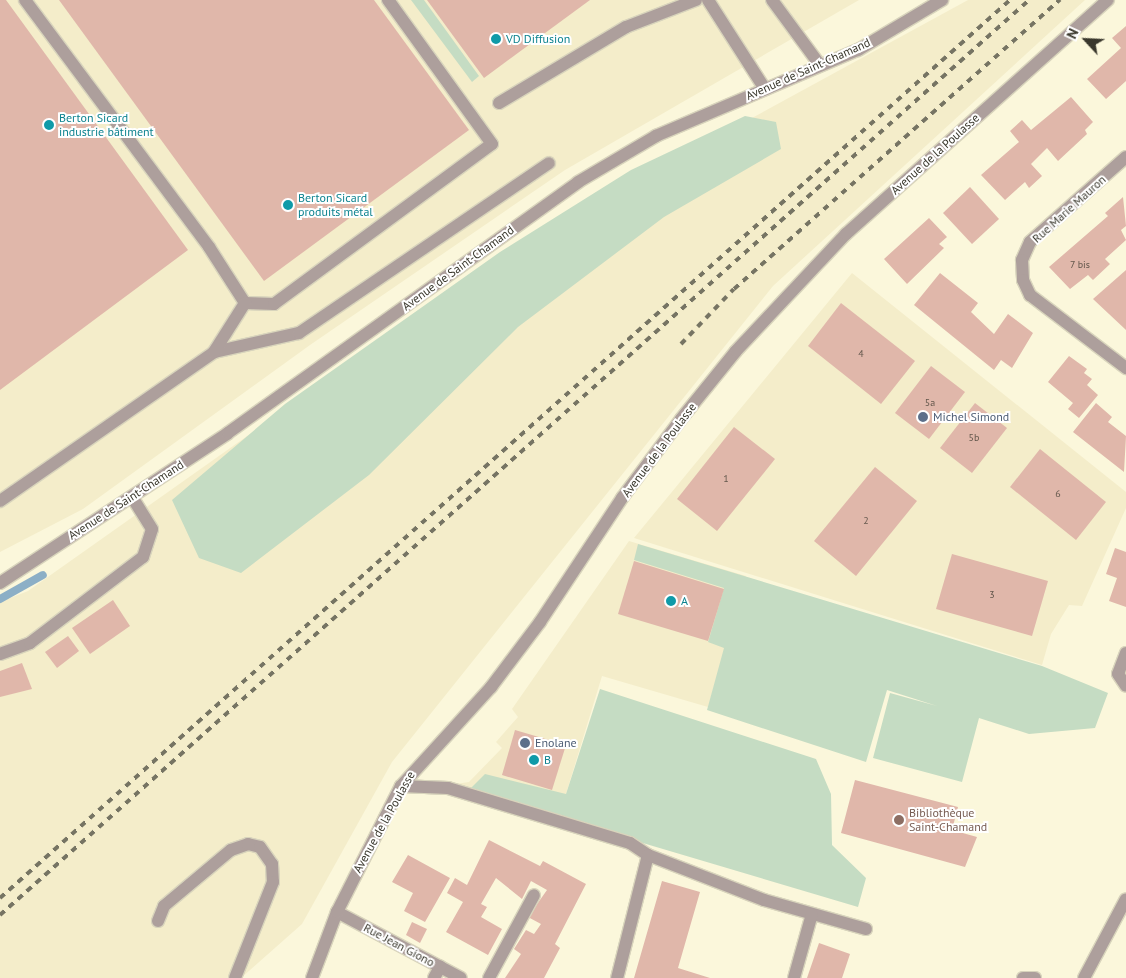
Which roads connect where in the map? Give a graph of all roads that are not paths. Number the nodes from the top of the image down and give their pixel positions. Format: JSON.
{"nodes":[{"id":1,"x":25,"y":0,"type":"edge"},
{"id":2,"x":388,"y":0,"type":"edge"},
{"id":3,"x":696,"y":0,"type":"edge"},
{"id":4,"x":708,"y":0,"type":"edge"},
{"id":5,"x":772,"y":0,"type":"edge"},
{"id":6,"x":942,"y":0,"type":"edge"},
{"id":7,"x":1108,"y":0,"type":"edge"},
{"id":8,"x":820,"y":65,"type":"junction"},
{"id":9,"x":765,"y":89,"type":"junction"},
{"id":10,"x":499,"y":103,"type":"dead end"},
{"id":11,"x":1126,"y":157,"type":"edge"},
{"id":12,"x":549,"y":163,"type":"dead end"},
{"id":13,"x":245,"y":303,"type":"junction"},
{"id":14,"x":214,"y":352,"type":"junction"},
{"id":15,"x":1126,"y":368,"type":"edge"},
{"id":16,"x":132,"y":497,"type":"junction"},
{"id":17,"x":0,"y":501,"type":"edge"},
{"id":18,"x":0,"y":583,"type":"edge"},
{"id":19,"x":1126,"y":652,"type":"edge"},
{"id":20,"x":0,"y":654,"type":"edge"},
{"id":21,"x":1126,"y":686,"type":"edge"},
{"id":22,"x":401,"y":786,"type":"junction"},
{"id":23,"x":648,"y":854,"type":"junction"},
{"id":24,"x":534,"y":895,"type":"dead end"},
{"id":25,"x":1126,"y":899,"type":"edge"},
{"id":26,"x":337,"y":912,"type":"junction"},
{"id":27,"x":812,"y":914,"type":"junction"},
{"id":28,"x":158,"y":921,"type":"dead end"},
{"id":29,"x":866,"y":929,"type":"dead end"},
{"id":30,"x":437,"y":972,"type":"edge"},
{"id":31,"x":235,"y":978,"type":"edge"},
{"id":32,"x":312,"y":978,"type":"edge"},
{"id":33,"x":461,"y":978,"type":"edge"},
{"id":34,"x":489,"y":978,"type":"edge"},
{"id":35,"x":617,"y":978,"type":"edge"},
{"id":36,"x":794,"y":978,"type":"edge"},
{"id":37,"x":1023,"y":978,"type":"edge"},
{"id":38,"x":1036,"y":978,"type":"edge"},
{"id":39,"x":1084,"y":978,"type":"edge"}],
"edges":[{"from":1,"to":13,"type":"street"},
{"from":2,"to":13,"type":"street"},
{"from":3,"to":10,"type":"street"},
{"from":4,"to":9,"type":"street"},
{"from":5,"to":8,"type":"street"},
{"from":6,"to":8,"type":"street","name":"Avenue de Saint-Chamand"},
{"from":7,"to":22,"type":"street","name":"Avenue de la Poulasse"},
{"from":8,"to":9,"type":"street","name":"Avenue de Saint-Chamand"},
{"from":9,"to":16,"type":"street","name":"Avenue de Saint-Chamand"},
{"from":11,"to":15,"type":"street","name":"Rue Marie Mauron"},
{"from":12,"to":14,"type":"street"},
{"from":13,"to":14,"type":"street"},
{"from":14,"to":17,"type":"street"},
{"from":16,"to":18,"type":"street","name":"Avenue de Saint-Chamand"},
{"from":16,"to":20,"type":"street"},
{"from":19,"to":21,"type":"street"},
{"from":22,"to":23,"type":"street"},
{"from":22,"to":26,"type":"street","name":"Avenue de la Poulasse"},
{"from":23,"to":27,"type":"street"},
{"from":23,"to":35,"type":"street"},
{"from":24,"to":34,"type":"street"},
{"from":25,"to":39,"type":"street"},
{"from":26,"to":30,"type":"street","name":"Rue Jean Giono"},
{"from":26,"to":32,"type":"street","name":"Avenue de la Poulasse"},
{"from":27,"to":29,"type":"street"},
{"from":27,"to":36,"type":"street"},
{"from":28,"to":31,"type":"street"},
{"from":30,"to":33,"type":"street","name":"Rue Jean Giono"},
{"from":37,"to":38,"type":"street"}]}
